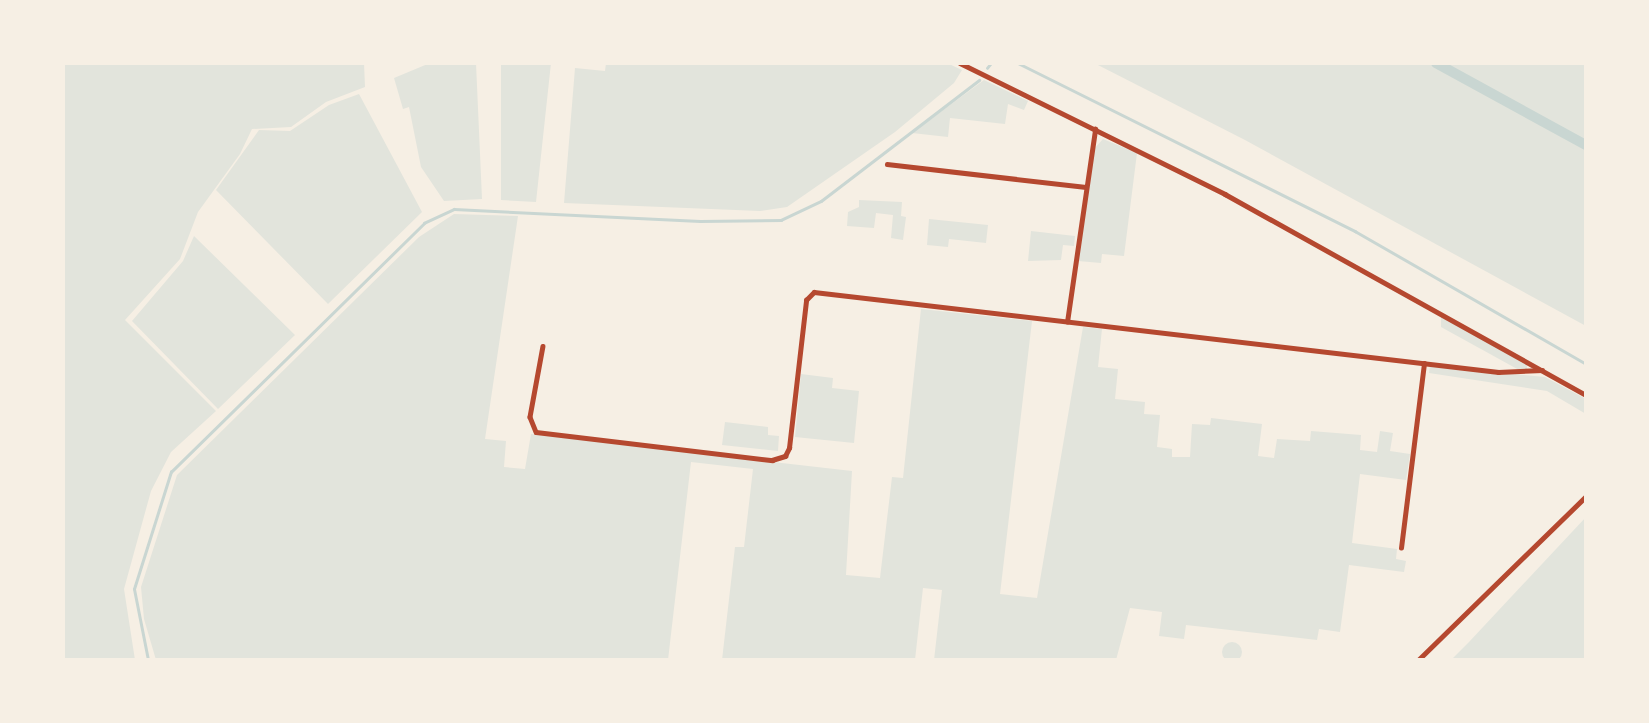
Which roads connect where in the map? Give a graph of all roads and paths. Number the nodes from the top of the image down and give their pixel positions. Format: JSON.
{"nodes":[{"id":1,"x":960,"y":63,"type":"edge"},
{"id":2,"x":1095,"y":129,"type":"junction"},
{"id":3,"x":887,"y":164,"type":"dead end"},
{"id":4,"x":1086,"y":187,"type":"junction"},
{"id":5,"x":1067,"y":322,"type":"junction"},
{"id":6,"x":542,"y":346,"type":"dead end"},
{"id":7,"x":1423,"y":363,"type":"junction"},
{"id":8,"x":1542,"y":370,"type":"junction"},
{"id":9,"x":1586,"y":395,"type":"edge"},
{"id":10,"x":1586,"y":496,"type":"edge"},
{"id":11,"x":1401,"y":548,"type":"dead end"},
{"id":12,"x":1418,"y":660,"type":"edge"}],
"edges":[{"from":1,"to":2,"type":"street"},
{"from":2,"to":4,"type":"street"},
{"from":2,"to":8,"type":"street"},
{"from":3,"to":4,"type":"street"},
{"from":4,"to":5,"type":"street"},
{"from":5,"to":6,"type":"street"},
{"from":5,"to":7,"type":"street"},
{"from":7,"to":8,"type":"street"},
{"from":7,"to":11,"type":"street"},
{"from":8,"to":9,"type":"street"},
{"from":10,"to":12,"type":"street"}]}
